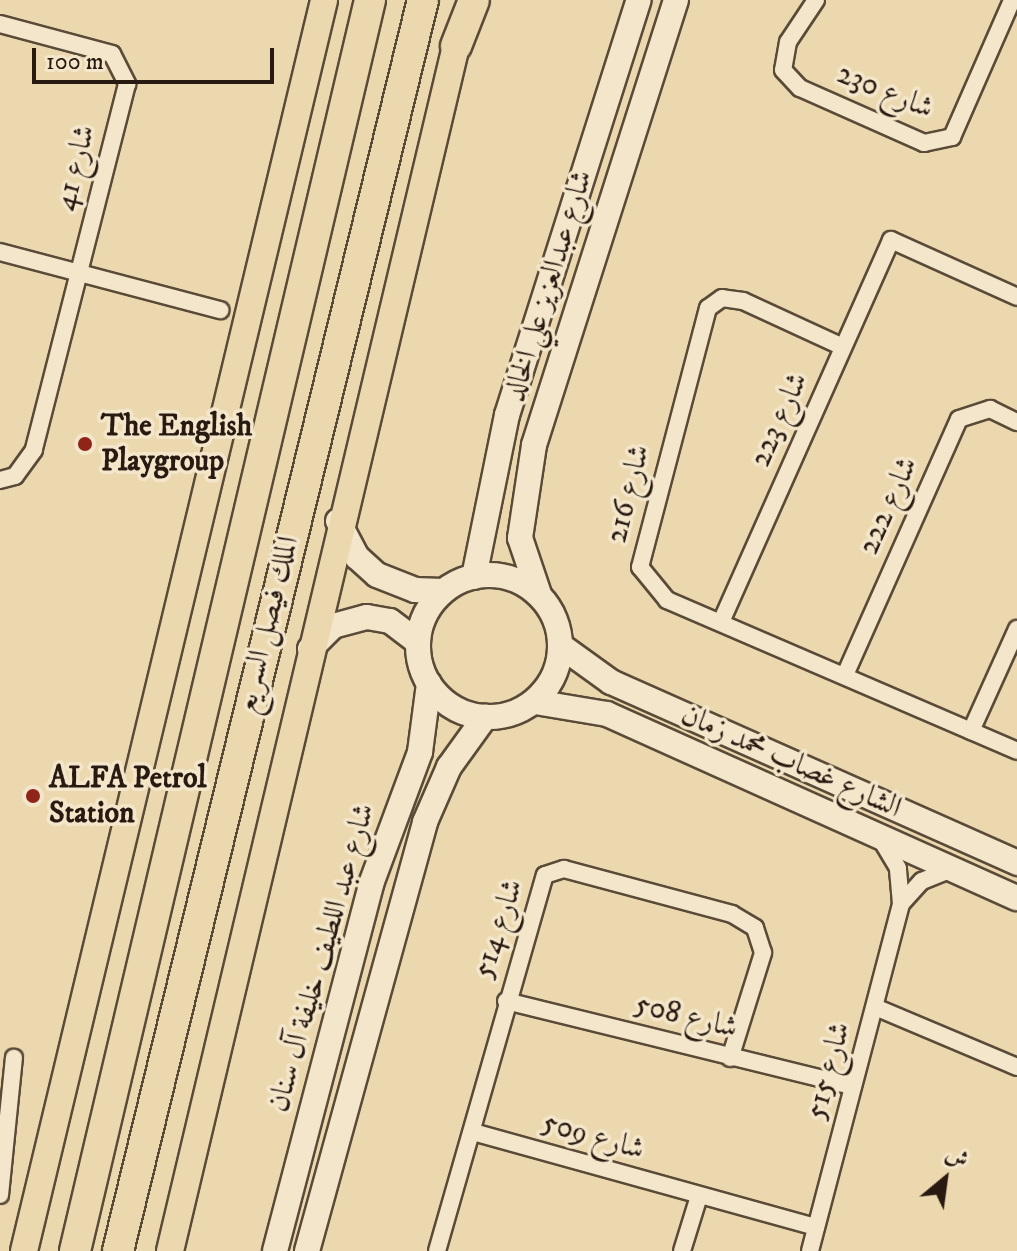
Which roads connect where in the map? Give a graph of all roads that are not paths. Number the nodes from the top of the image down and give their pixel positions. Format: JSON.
{"nodes":[{"id":1,"x":324,"y":0,"type":"edge"},
{"id":2,"x":370,"y":0,"type":"edge"},
{"id":3,"x":423,"y":0,"type":"edge"},
{"id":4,"x":460,"y":0,"type":"edge"},
{"id":5,"x":474,"y":0,"type":"edge"},
{"id":6,"x":639,"y":0,"type":"edge"},
{"id":7,"x":676,"y":0,"type":"edge"},
{"id":8,"x":816,"y":0,"type":"edge"},
{"id":9,"x":1012,"y":0,"type":"edge"},
{"id":10,"x":0,"y":24,"type":"edge"},
{"id":11,"x":456,"y":46,"type":"junction"},
{"id":12,"x":0,"y":252,"type":"edge"},
{"id":13,"x":79,"y":273,"type":"junction"},
{"id":14,"x":1017,"y":297,"type":"edge"},
{"id":15,"x":220,"y":310,"type":"dead end"},
{"id":16,"x":843,"y":347,"type":"junction"},
{"id":17,"x":1017,"y":422,"type":"edge"},
{"id":18,"x":0,"y":480,"type":"edge"},
{"id":19,"x":338,"y":521,"type":"junction"},
{"id":20,"x":474,"y":577,"type":"junction"},
{"id":21,"x":443,"y":591,"type":"junction"},
{"id":22,"x":539,"y":594,"type":"junction"},
{"id":23,"x":721,"y":622,"type":"junction"},
{"id":24,"x":1017,"y":629,"type":"edge"},
{"id":25,"x":418,"y":642,"type":"junction"},
{"id":26,"x":561,"y":646,"type":"junction"},
{"id":27,"x":308,"y":651,"type":"junction"},
{"id":28,"x":845,"y":675,"type":"junction"},
{"id":29,"x":429,"y":684,"type":"junction"},
{"id":30,"x":535,"y":702,"type":"junction"},
{"id":31,"x":485,"y":717,"type":"junction"},
{"id":32,"x":971,"y":731,"type":"junction"},
{"id":33,"x":1017,"y":751,"type":"edge"},
{"id":34,"x":879,"y":837,"type":"junction"},
{"id":35,"x":1017,"y":863,"type":"edge"},
{"id":36,"x":952,"y":869,"type":"junction"},
{"id":37,"x":1017,"y":898,"type":"edge"},
{"id":38,"x":901,"y":904,"type":"junction"},
{"id":39,"x":506,"y":1001,"type":"junction"},
{"id":40,"x":875,"y":1007,"type":"junction"},
{"id":41,"x":14,"y":1058,"type":"dead end"},
{"id":42,"x":730,"y":1058,"type":"junction"},
{"id":43,"x":1017,"y":1067,"type":"edge"},
{"id":44,"x":853,"y":1086,"type":"junction"},
{"id":45,"x":148,"y":1106,"type":"junction"},
{"id":46,"x":473,"y":1132,"type":"junction"},
{"id":47,"x":0,"y":1195,"type":"edge"},
{"id":48,"x":699,"y":1196,"type":"junction"},
{"id":49,"x":816,"y":1227,"type":"junction"},
{"id":50,"x":24,"y":1251,"type":"edge"},
{"id":51,"x":75,"y":1251,"type":"edge"},
{"id":52,"x":118,"y":1251,"type":"edge"},
{"id":53,"x":136,"y":1251,"type":"edge"},
{"id":54,"x":170,"y":1251,"type":"edge"},
{"id":55,"x":277,"y":1251,"type":"edge"},
{"id":56,"x":307,"y":1251,"type":"edge"},
{"id":57,"x":437,"y":1251,"type":"edge"},
{"id":58,"x":682,"y":1251,"type":"edge"},
{"id":59,"x":810,"y":1251,"type":"edge"}],
"edges":[{"from":1,"to":50,"type":"main road"},
{"from":2,"to":51,"type":"highway","name":"الملك فيصل السريع"},
{"from":3,"to":45,"type":"highway","name":"الملك فيصل السريع"},
{"from":4,"to":11,"type":"highway"},
{"from":5,"to":11,"type":"highway"},
{"from":6,"to":20,"type":"street","name":"شارع عبدالعزيز علي الخالد"},
{"from":7,"to":22,"type":"street","name":"شارع عبدالعزيز علي الخالد"},
{"from":8,"to":9,"type":"street","name":"شارع 230"},
{"from":10,"to":13,"type":"street","name":"شارع 41"},
{"from":11,"to":19,"type":"main road","name":"الملك فيصل السريع"},
{"from":12,"to":13,"type":"street"},
{"from":13,"to":15,"type":"street"},
{"from":13,"to":18,"type":"street","name":"شارع 41"},
{"from":14,"to":16,"type":"street","name":"شارع 223"},
{"from":16,"to":23,"type":"street","name":"شارع 223"},
{"from":16,"to":23,"type":"street","name":"شارع 216"},
{"from":17,"to":28,"type":"street","name":"شارع 222"},
{"from":19,"to":21,"type":"street"},
{"from":19,"to":27,"type":"main road","name":"الملك فيصل السريع"},
{"from":20,"to":21,"type":"street"},
{"from":20,"to":22,"type":"street"},
{"from":21,"to":25,"type":"street"},
{"from":22,"to":26,"type":"street"},
{"from":23,"to":28,"type":"street","name":"شارع 216"},
{"from":24,"to":32,"type":"street"},
{"from":25,"to":27,"type":"street"},
{"from":25,"to":29,"type":"street"},
{"from":26,"to":30,"type":"street"},
{"from":26,"to":35,"type":"street","name":"الشارع غصاب محمد زمان"},
{"from":27,"to":54,"type":"main road","name":"الملك فيصل السريع"},
{"from":28,"to":32,"type":"street","name":"شارع 216"},
{"from":29,"to":31,"type":"street"},
{"from":29,"to":55,"type":"street","name":"شارع عبد اللطيف خليفة آل سنان"},
{"from":30,"to":31,"type":"street"},
{"from":30,"to":34,"type":"street","name":"الشارع غصاب محمد زمان"},
{"from":31,"to":56,"type":"street","name":"شارع عبد اللطيف خليفة آل سنان"},
{"from":32,"to":33,"type":"street","name":"شارع 216"},
{"from":34,"to":36,"type":"street","name":"الشارع غصاب محمد زمان"},
{"from":34,"to":38,"type":"street","name":"شارع 515"},
{"from":36,"to":37,"type":"street","name":"الشارع غصاب محمد زمان"},
{"from":36,"to":38,"type":"street"},
{"from":38,"to":40,"type":"street","name":"شارع 515"},
{"from":39,"to":42,"type":"street","name":"شارع 508"},
{"from":39,"to":42,"type":"street","name":"شارع 514"},
{"from":39,"to":46,"type":"street","name":"شارع 514"},
{"from":40,"to":43,"type":"street"},
{"from":40,"to":44,"type":"street","name":"شارع 515"},
{"from":41,"to":47,"type":"street"},
{"from":42,"to":44,"type":"street","name":"شارع 508"},
{"from":44,"to":49,"type":"street","name":"شارع 515"},
{"from":45,"to":52,"type":"highway","name":"الملك فيصل السريع"},
{"from":45,"to":53,"type":"highway"},
{"from":46,"to":48,"type":"street","name":"شارع 509"},
{"from":46,"to":57,"type":"street","name":"شارع 514"},
{"from":48,"to":49,"type":"street","name":"شارع 509"},
{"from":48,"to":58,"type":"street"},
{"from":49,"to":59,"type":"street","name":"شارع 515"}]}
